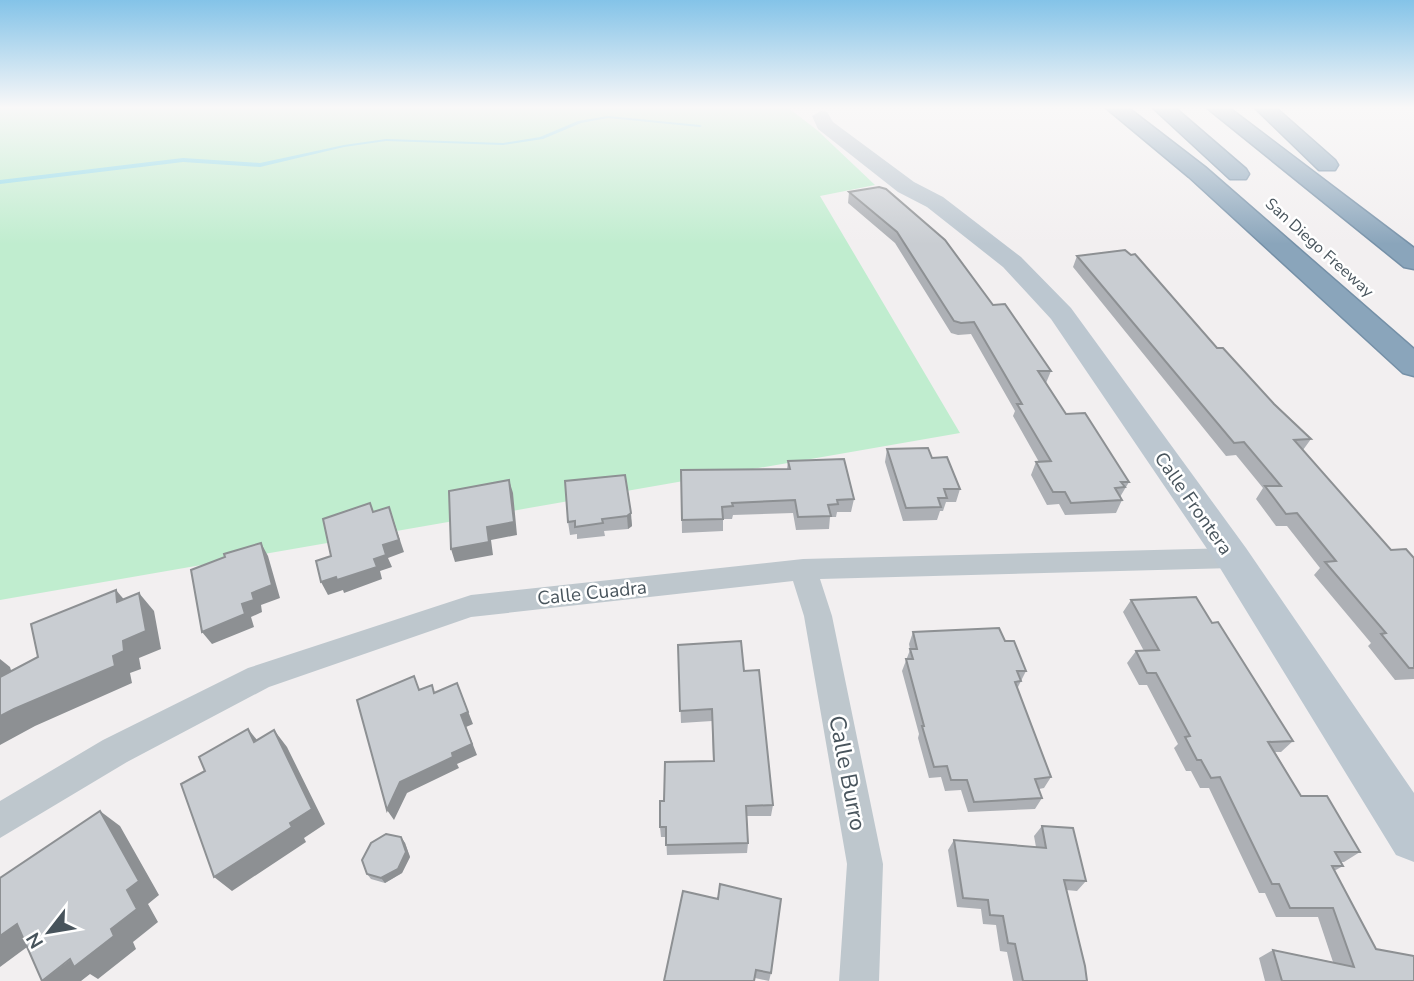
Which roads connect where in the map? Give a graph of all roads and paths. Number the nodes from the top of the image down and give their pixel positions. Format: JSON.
{"nodes":[{"id":1,"x":878,"y":153,"type":"edge"},
{"id":2,"x":1173,"y":153,"type":"edge"},
{"id":3,"x":1214,"y":153,"type":"edge"},
{"id":4,"x":1275,"y":153,"type":"edge"},
{"id":5,"x":1314,"y":153,"type":"edge"},
{"id":6,"x":1252,"y":187,"type":"dead end"},
{"id":7,"x":1292,"y":223,"type":"dead end"},
{"id":8,"x":1413,"y":261,"type":"edge"},
{"id":9,"x":1414,"y":332,"type":"edge"},
{"id":10,"x":1414,"y":366,"type":"edge"},
{"id":11,"x":1233,"y":558,"type":"junction"},
{"id":12,"x":803,"y":569,"type":"junction"},
{"id":13,"x":0,"y":821,"type":"edge"},
{"id":14,"x":1414,"y":837,"type":"edge"},
{"id":15,"x":859,"y":981,"type":"edge"}],
"edges":[{"from":1,"to":11,"type":"street","name":"Calle Frontera"},
{"from":2,"to":10,"type":"highway"},
{"from":3,"to":6,"type":"highway","name":"San Diego Freeway"},
{"from":4,"to":8,"type":"highway"},
{"from":5,"to":8,"type":"highway"},
{"from":7,"to":9,"type":"highway","name":"San Diego Freeway"},
{"from":11,"to":12,"type":"street","name":"Calle Cuadra"},
{"from":11,"to":14,"type":"street","name":"Calle Frontera"},
{"from":12,"to":13,"type":"street","name":"Calle Cuadra"},
{"from":12,"to":15,"type":"street","name":"Calle Burro"}]}
